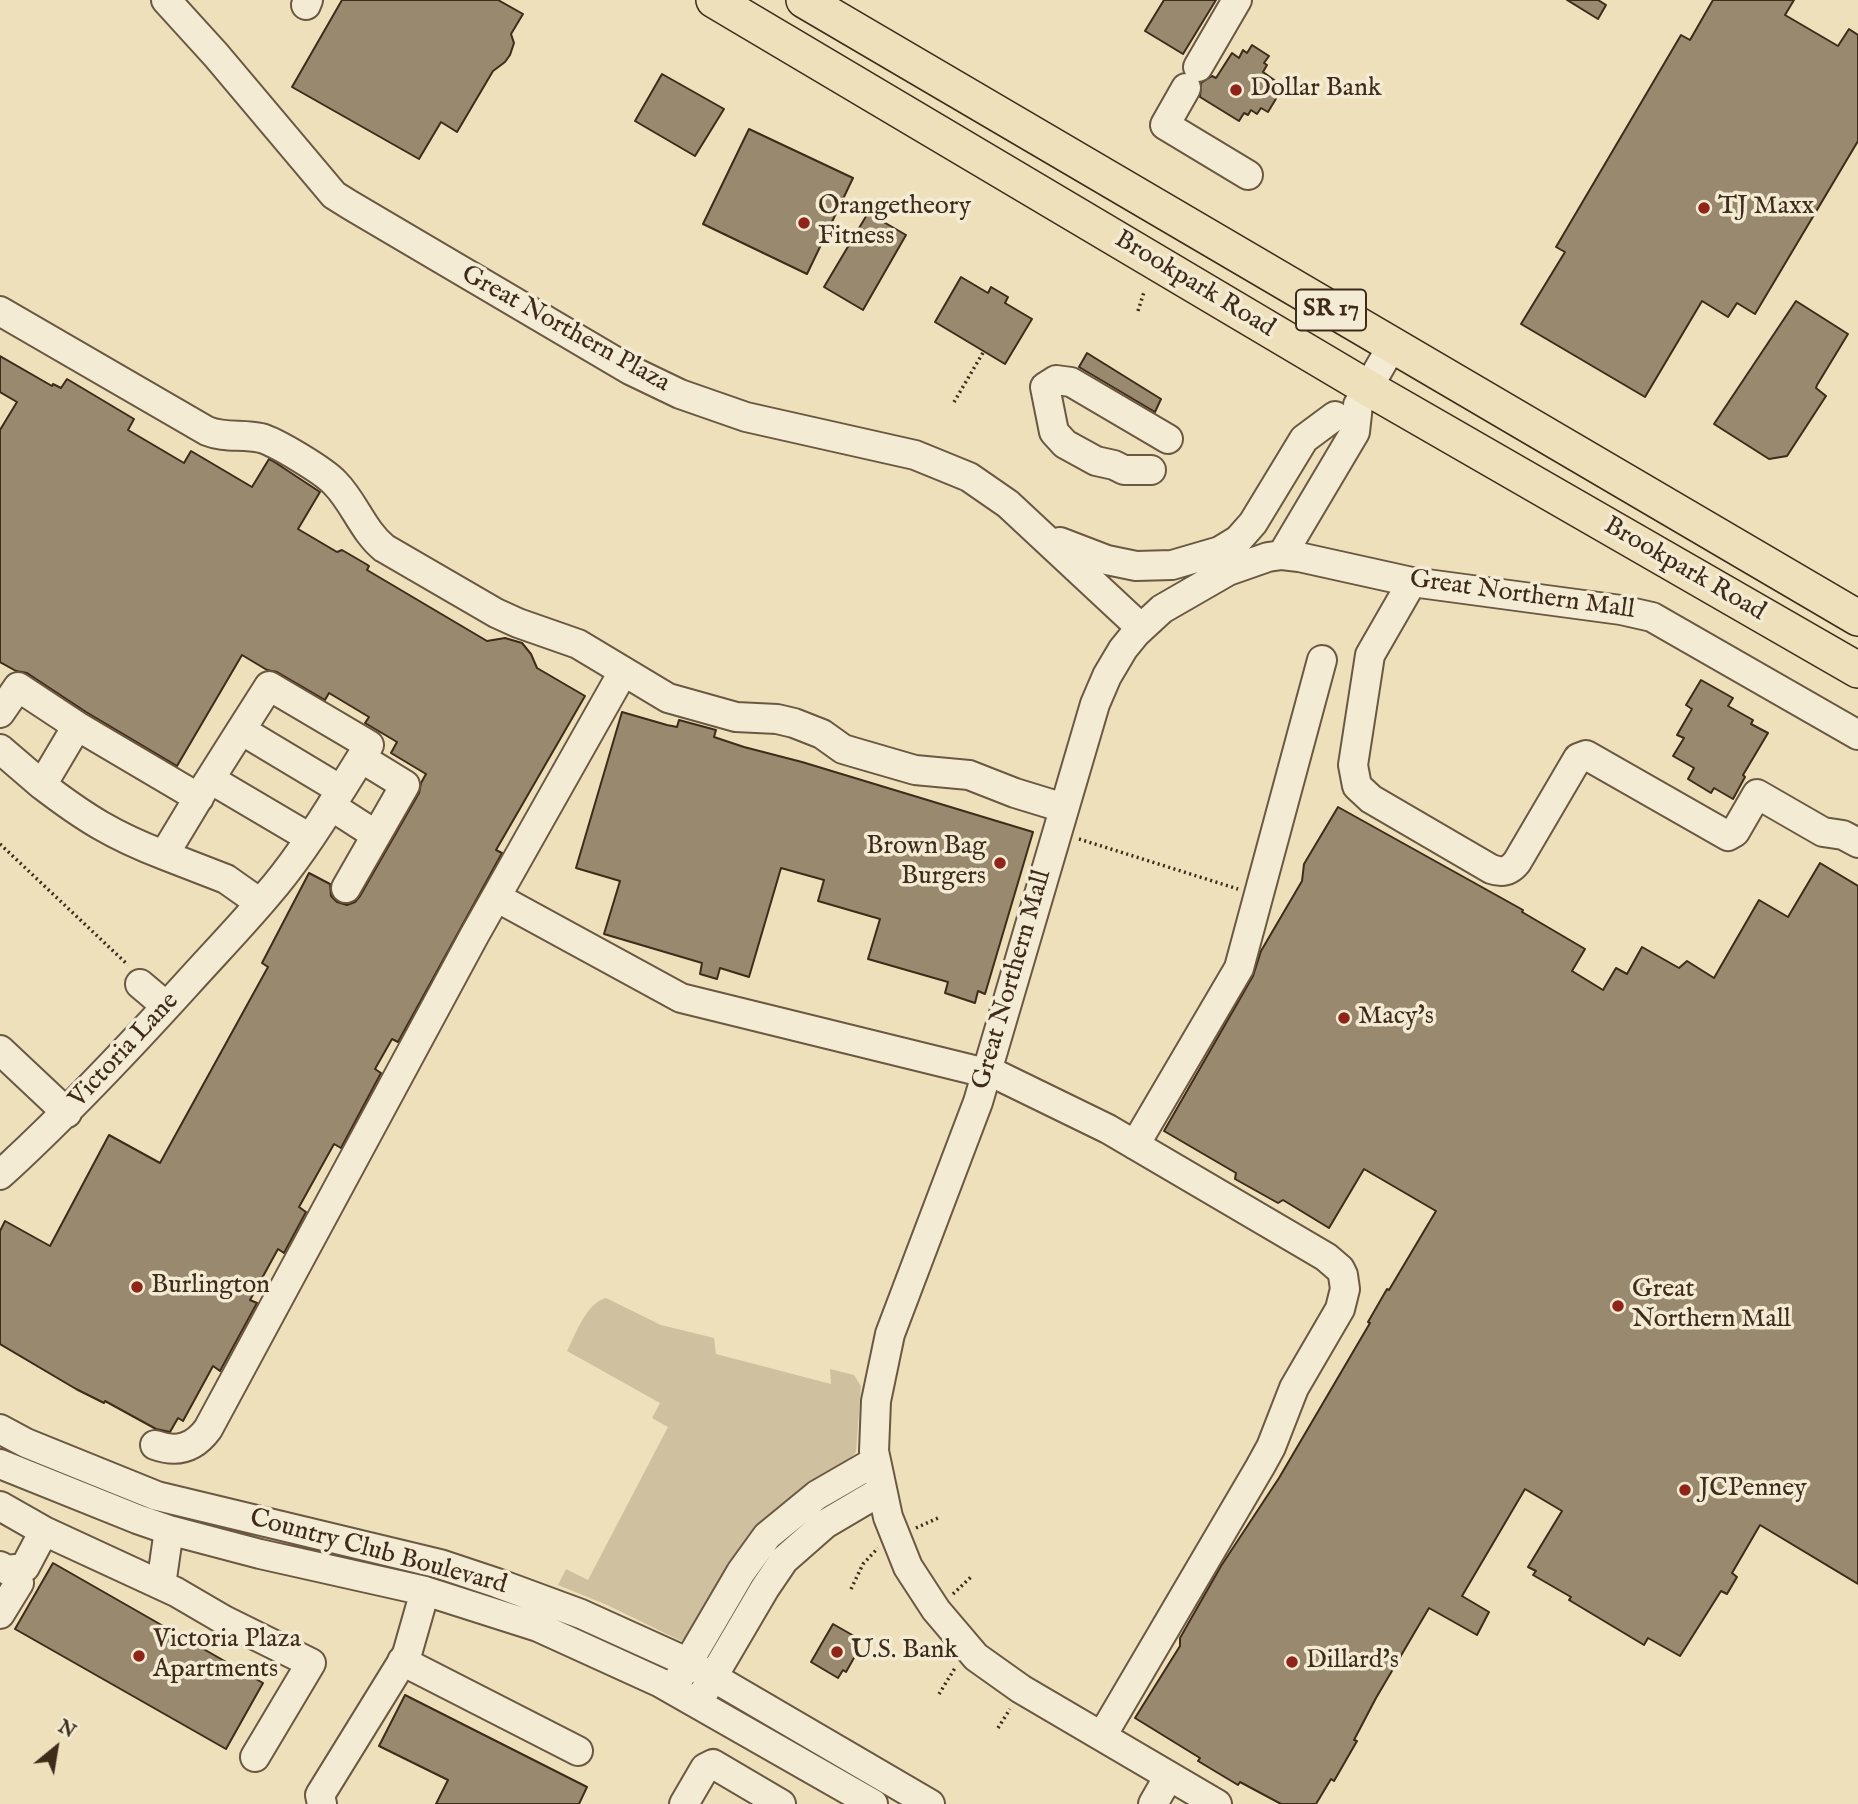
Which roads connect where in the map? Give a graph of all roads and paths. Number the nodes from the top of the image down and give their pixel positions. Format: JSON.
{"nodes":[{"id":1,"x":166,"y":0,"type":"edge"},
{"id":2,"x":714,"y":0,"type":"edge"},
{"id":3,"x":804,"y":0,"type":"edge"},
{"id":4,"x":1237,"y":0,"type":"edge"},
{"id":5,"x":1248,"y":174,"type":"dead end"},
{"id":6,"x":1144,"y":292,"type":"dead end"},
{"id":7,"x":0,"y":311,"type":"edge"},
{"id":8,"x":1138,"y":311,"type":"dead end"},
{"id":9,"x":1392,"y":346,"type":"junction"},
{"id":10,"x":984,"y":351,"type":"dead end"},
{"id":11,"x":954,"y":402,"type":"dead end"},
{"id":12,"x":1353,"y":403,"type":"junction"},
{"id":13,"x":1168,"y":439,"type":"dead end"},
{"id":14,"x":1151,"y":470,"type":"dead end"},
{"id":15,"x":1041,"y":534,"type":"junction"},
{"id":16,"x":1282,"y":555,"type":"junction"},
{"id":17,"x":1248,"y":564,"type":"junction"},
{"id":18,"x":1412,"y":582,"type":"junction"},
{"id":19,"x":1858,"y":618,"type":"edge"},
{"id":20,"x":1140,"y":628,"type":"junction"},
{"id":21,"x":1322,"y":660,"type":"dead end"},
{"id":22,"x":1858,"y":670,"type":"edge"},
{"id":23,"x":623,"y":672,"type":"junction"},
{"id":24,"x":9,"y":681,"type":"edge"},
{"id":25,"x":0,"y":713,"type":"edge"},
{"id":26,"x":77,"y":726,"type":"junction"},
{"id":27,"x":241,"y":730,"type":"junction"},
{"id":28,"x":1858,"y":735,"type":"edge"},
{"id":29,"x":0,"y":749,"type":"edge"},
{"id":30,"x":360,"y":758,"type":"junction"},
{"id":31,"x":42,"y":785,"type":"junction"},
{"id":32,"x":204,"y":788,"type":"junction"},
{"id":33,"x":336,"y":798,"type":"junction"},
{"id":34,"x":1060,"y":820,"type":"junction"},
{"id":35,"x":376,"y":835,"type":"junction"},
{"id":36,"x":310,"y":838,"type":"junction"},
{"id":37,"x":1858,"y":843,"type":"edge"},
{"id":38,"x":0,"y":844,"type":"edge"},
{"id":39,"x":164,"y":855,"type":"junction"},
{"id":40,"x":346,"y":888,"type":"dead end"},
{"id":41,"x":496,"y":897,"type":"junction"},
{"id":42,"x":1259,"y":897,"type":"junction"},
{"id":43,"x":252,"y":912,"type":"junction"},
{"id":44,"x":140,"y":984,"type":"joint"},
{"id":45,"x":166,"y":1006,"type":"junction"},
{"id":46,"x":0,"y":1050,"type":"edge"},
{"id":47,"x":986,"y":1072,"type":"junction"},
{"id":48,"x":67,"y":1113,"type":"junction"},
{"id":49,"x":1135,"y":1145,"type":"junction"},
{"id":50,"x":0,"y":1175,"type":"edge"},
{"id":51,"x":0,"y":1429,"type":"edge"},
{"id":52,"x":155,"y":1445,"type":"dead end"},
{"id":53,"x":876,"y":1461,"type":"junction"},
{"id":54,"x":0,"y":1464,"type":"edge"},
{"id":55,"x":881,"y":1490,"type":"junction"},
{"id":56,"x":0,"y":1506,"type":"edge"},
{"id":57,"x":169,"y":1530,"type":"junction"},
{"id":58,"x":44,"y":1531,"type":"junction"},
{"id":59,"x":7,"y":1568,"type":"edge"},
{"id":60,"x":161,"y":1585,"type":"junction"},
{"id":61,"x":425,"y":1591,"type":"junction"},
{"id":62,"x":0,"y":1614,"type":"edge"},
{"id":63,"x":968,"y":1648,"type":"junction"},
{"id":64,"x":402,"y":1661,"type":"junction"},
{"id":65,"x":687,"y":1662,"type":"junction"},
{"id":66,"x":713,"y":1677,"type":"junction"},
{"id":67,"x":672,"y":1689,"type":"junction"},
{"id":68,"x":939,"y":1694,"type":"dead end"},
{"id":69,"x":698,"y":1704,"type":"junction"},
{"id":70,"x":1102,"y":1736,"type":"junction"},
{"id":71,"x":578,"y":1751,"type":"dead end"},
{"id":72,"x":255,"y":1757,"type":"dead end"},
{"id":73,"x":1182,"y":1790,"type":"edge"},
{"id":74,"x":744,"y":1795,"type":"edge"},
{"id":75,"x":322,"y":1804,"type":"edge"},
{"id":76,"x":684,"y":1804,"type":"edge"},
{"id":77,"x":781,"y":1804,"type":"edge"},
{"id":78,"x":873,"y":1804,"type":"edge"},
{"id":79,"x":930,"y":1804,"type":"edge"},
{"id":80,"x":1153,"y":1804,"type":"edge"},
{"id":81,"x":1217,"y":1804,"type":"edge"}],
"edges":[{"from":1,"to":15,"type":"street","name":"Great Northern Plaza"},
{"from":2,"to":12,"type":"main road","name":"Brookpark Road","number":"SR 17"},
{"from":3,"to":9,"type":"main road","name":"Brookpark Road","number":"SR 17"},
{"from":4,"to":5,"type":"street"},
{"from":6,"to":8,"type":"path"},
{"from":7,"to":23,"type":"street"},
{"from":9,"to":12,"type":"street"},
{"from":9,"to":19,"type":"main road","name":"Brookpark Road","number":"SR 17"},
{"from":10,"to":11,"type":"path"},
{"from":12,"to":15,"type":"street","name":"Great Northern Plaza"},
{"from":12,"to":16,"type":"street"},
{"from":12,"to":17,"type":"street"},
{"from":12,"to":22,"type":"main road","name":"Brookpark Road","number":"SR 17"},
{"from":13,"to":14,"type":"street"},
{"from":15,"to":20,"type":"street","name":"Great Northern Plaza"},
{"from":16,"to":17,"type":"street","name":"Great Northern Mall"},
{"from":16,"to":18,"type":"street","name":"Great Northern Mall"},
{"from":17,"to":20,"type":"street","name":"Great Northern Mall"},
{"from":18,"to":28,"type":"street","name":"Great Northern Mall"},
{"from":18,"to":37,"type":"street"},
{"from":20,"to":34,"type":"street","name":"Great Northern Mall"},
{"from":21,"to":42,"type":"street"},
{"from":23,"to":34,"type":"street"},
{"from":23,"to":41,"type":"street"},
{"from":24,"to":25,"type":"street"},
{"from":24,"to":26,"type":"street"},
{"from":26,"to":31,"type":"street"},
{"from":26,"to":32,"type":"street"},
{"from":27,"to":30,"type":"street"},
{"from":27,"to":32,"type":"street"},
{"from":27,"to":33,"type":"street"},
{"from":29,"to":31,"type":"street"},
{"from":30,"to":33,"type":"street","name":"Victoria Lane"},
{"from":30,"to":35,"type":"street"},
{"from":31,"to":39,"type":"street"},
{"from":32,"to":36,"type":"street"},
{"from":32,"to":39,"type":"street"},
{"from":33,"to":35,"type":"street"},
{"from":33,"to":36,"type":"street","name":"Victoria Lane"},
{"from":34,"to":42,"type":"path"},
{"from":34,"to":47,"type":"street","name":"Great Northern Mall"},
{"from":35,"to":40,"type":"street"},
{"from":36,"to":43,"type":"street","name":"Victoria Lane"},
{"from":38,"to":44,"type":"path"},
{"from":39,"to":43,"type":"street"},
{"from":41,"to":47,"type":"street"},
{"from":41,"to":52,"type":"street"},
{"from":42,"to":49,"type":"street"},
{"from":43,"to":45,"type":"street","name":"Victoria Lane"},
{"from":44,"to":45,"type":"street"},
{"from":45,"to":48,"type":"street","name":"Victoria Lane"},
{"from":46,"to":48,"type":"street"},
{"from":47,"to":49,"type":"street"},
{"from":47,"to":53,"type":"street","name":"Great Northern Mall"},
{"from":48,"to":50,"type":"street","name":"Victoria Lane"},
{"from":49,"to":70,"type":"street"},
{"from":51,"to":65,"type":"street","name":"Country Club Boulevard"},
{"from":53,"to":55,"type":"street","name":"Great Northern Mall"},
{"from":53,"to":65,"type":"street"},
{"from":54,"to":57,"type":"street","name":"Country Club Boulevard"},
{"from":55,"to":63,"type":"street","name":"Great Northern Mall"},
{"from":55,"to":66,"type":"street"},
{"from":56,"to":58,"type":"street"},
{"from":57,"to":60,"type":"street"},
{"from":57,"to":61,"type":"street","name":"Country Club Boulevard"},
{"from":58,"to":59,"type":"street"},
{"from":58,"to":60,"type":"street"},
{"from":59,"to":62,"type":"street"},
{"from":60,"to":72,"type":"street"},
{"from":61,"to":64,"type":"street"},
{"from":61,"to":67,"type":"street","name":"Country Club Boulevard"},
{"from":63,"to":68,"type":"path"},
{"from":63,"to":70,"type":"street","name":"Great Northern Mall"},
{"from":64,"to":71,"type":"street"},
{"from":64,"to":75,"type":"street"},
{"from":65,"to":66,"type":"street","name":"Country Club Boulevard"},
{"from":65,"to":67,"type":"street"},
{"from":66,"to":69,"type":"street"},
{"from":66,"to":79,"type":"street","name":"Country Club Boulevard"},
{"from":67,"to":69,"type":"street","name":"Country Club Boulevard"},
{"from":69,"to":78,"type":"street","name":"Country Club Boulevard"},
{"from":70,"to":73,"type":"street","name":"Great Northern Mall"},
{"from":73,"to":80,"type":"street"},
{"from":73,"to":81,"type":"street","name":"Great Northern Mall"},
{"from":74,"to":76,"type":"street"},
{"from":74,"to":77,"type":"street"}]}
